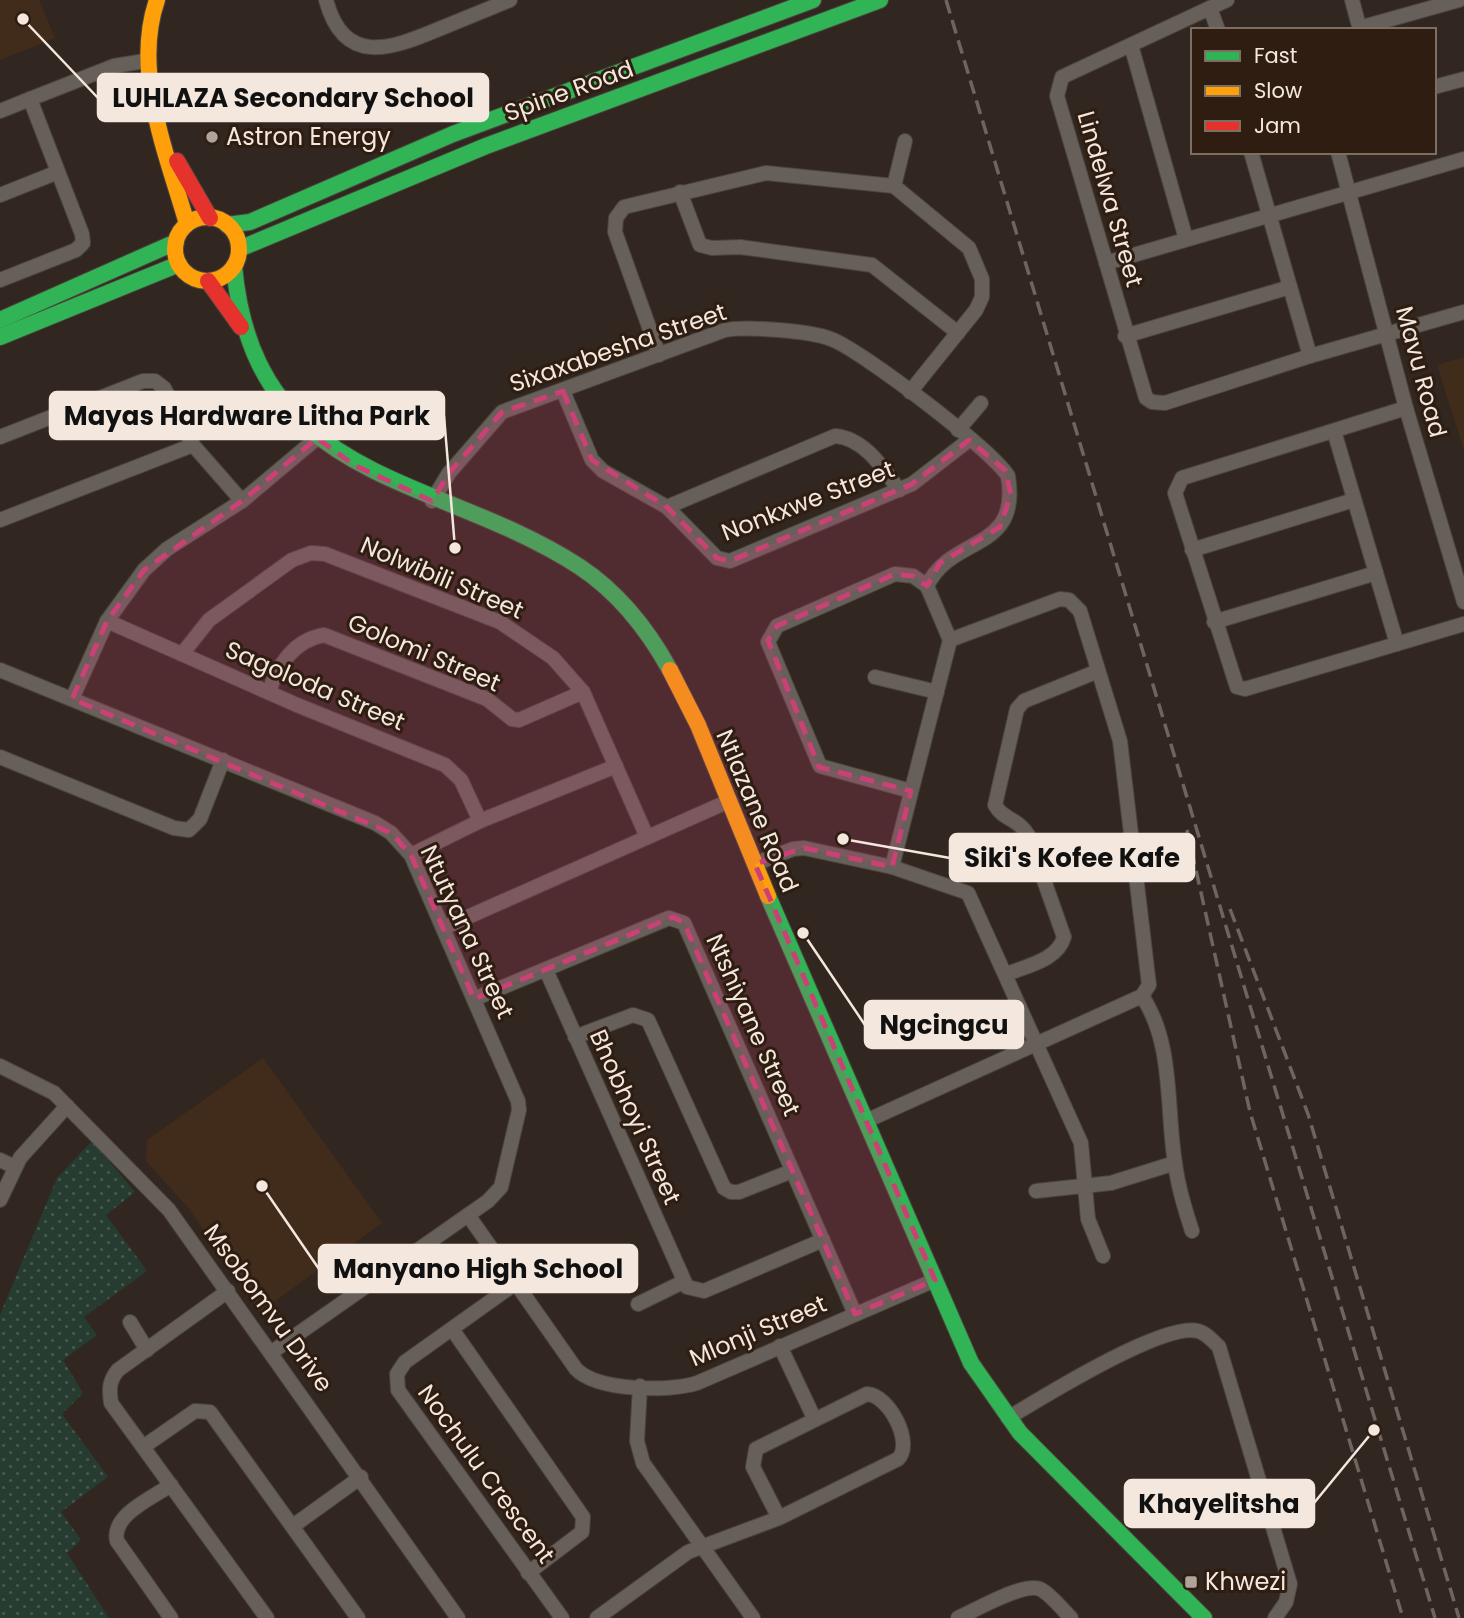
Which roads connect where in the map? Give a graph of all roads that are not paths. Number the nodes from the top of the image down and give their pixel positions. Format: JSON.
{"nodes":[{"id":1,"x":157,"y":0,"type":"edge"},
{"id":2,"x":326,"y":0,"type":"edge"},
{"id":3,"x":510,"y":0,"type":"edge"},
{"id":4,"x":813,"y":0,"type":"edge"},
{"id":5,"x":880,"y":0,"type":"edge"},
{"id":6,"x":1227,"y":0,"type":"edge"},
{"id":7,"x":1352,"y":0,"type":"edge"},
{"id":8,"x":1459,"y":0,"type":"edge"},
{"id":9,"x":1210,"y":8,"type":"junction"},
{"id":10,"x":1216,"y":28,"type":"edge"},
{"id":11,"x":1359,"y":28,"type":"edge"},
{"id":12,"x":1362,"y":28,"type":"edge"},
{"id":13,"x":1131,"y":45,"type":"junction"},
{"id":14,"x":145,"y":61,"type":"junction"},
{"id":15,"x":1464,"y":79,"type":"edge"},
{"id":16,"x":1436,"y":86,"type":"edge"},
{"id":17,"x":30,"y":99,"type":"junction"},
{"id":18,"x":0,"y":111,"type":"edge"},
{"id":19,"x":163,"y":136,"type":"junction"},
{"id":20,"x":905,"y":141,"type":"dead end"},
{"id":21,"x":1252,"y":154,"type":"edge"},
{"id":22,"x":1339,"y":154,"type":"edge"},
{"id":23,"x":1464,"y":159,"type":"edge"},
{"id":24,"x":58,"y":172,"type":"junction"},
{"id":25,"x":894,"y":186,"type":"junction"},
{"id":26,"x":1348,"y":190,"type":"junction"},
{"id":27,"x":680,"y":192,"type":"junction"},
{"id":28,"x":0,"y":195,"type":"edge"},
{"id":29,"x":1269,"y":214,"type":"junction"},
{"id":30,"x":210,"y":218,"type":"junction"},
{"id":31,"x":187,"y":224,"type":"junction"},
{"id":32,"x":227,"y":225,"type":"junction"},
{"id":33,"x":1186,"y":239,"type":"junction"},
{"id":34,"x":176,"y":242,"type":"junction"},
{"id":35,"x":239,"y":249,"type":"junction"},
{"id":36,"x":1105,"y":263,"type":"junction"},
{"id":37,"x":179,"y":264,"type":"junction"},
{"id":38,"x":234,"y":266,"type":"junction"},
{"id":39,"x":0,"y":280,"type":"edge"},
{"id":40,"x":208,"y":281,"type":"junction"},
{"id":41,"x":1290,"y":287,"type":"junction"},
{"id":42,"x":1464,"y":312,"type":"edge"},
{"id":43,"x":0,"y":320,"type":"edge"},
{"id":44,"x":243,"y":330,"type":"junction"},
{"id":45,"x":958,"y":333,"type":"junction"},
{"id":46,"x":1386,"y":333,"type":"junction"},
{"id":47,"x":1125,"y":336,"type":"junction"},
{"id":48,"x":0,"y":337,"type":"edge"},
{"id":49,"x":659,"y":355,"type":"junction"},
{"id":50,"x":1310,"y":356,"type":"junction"},
{"id":51,"x":563,"y":391,"type":"junction"},
{"id":52,"x":910,"y":392,"type":"junction"},
{"id":53,"x":981,"y":403,"type":"dead end"},
{"id":54,"x":1406,"y":408,"type":"junction"},
{"id":55,"x":958,"y":430,"type":"junction"},
{"id":56,"x":1334,"y":431,"type":"junction"},
{"id":57,"x":0,"y":437,"type":"edge"},
{"id":58,"x":317,"y":438,"type":"junction"},
{"id":59,"x":969,"y":440,"type":"junction"},
{"id":60,"x":193,"y":445,"type":"junction"},
{"id":61,"x":899,"y":490,"type":"junction"},
{"id":62,"x":1354,"y":500,"type":"junction"},
{"id":63,"x":242,"y":501,"type":"junction"},
{"id":64,"x":432,"y":501,"type":"junction"},
{"id":65,"x":667,"y":507,"type":"junction"},
{"id":66,"x":0,"y":520,"type":"edge"},
{"id":67,"x":1192,"y":550,"type":"junction"},
{"id":68,"x":1376,"y":573,"type":"junction"},
{"id":69,"x":927,"y":586,"type":"junction"},
{"id":70,"x":1464,"y":602,"type":"edge"},
{"id":71,"x":107,"y":621,"type":"junction"},
{"id":72,"x":1214,"y":622,"type":"junction"},
{"id":73,"x":1464,"y":624,"type":"edge"},
{"id":74,"x":950,"y":639,"type":"junction"},
{"id":75,"x":1397,"y":644,"type":"junction"},
{"id":76,"x":182,"y":654,"type":"junction"},
{"id":77,"x":0,"y":670,"type":"edge"},
{"id":78,"x":1098,"y":671,"type":"junction"},
{"id":79,"x":875,"y":677,"type":"dead end"},
{"id":80,"x":269,"y":692,"type":"junction"},
{"id":81,"x":583,"y":692,"type":"junction"},
{"id":82,"x":937,"y":692,"type":"junction"},
{"id":83,"x":72,"y":699,"type":"junction"},
{"id":84,"x":0,"y":757,"type":"edge"},
{"id":85,"x":223,"y":760,"type":"junction"},
{"id":86,"x":615,"y":766,"type":"junction"},
{"id":87,"x":911,"y":791,"type":"junction"},
{"id":88,"x":729,"y":801,"type":"junction"},
{"id":89,"x":480,"y":821,"type":"junction"},
{"id":90,"x":647,"y":838,"type":"junction"},
{"id":91,"x":411,"y":855,"type":"junction"},
{"id":92,"x":755,"y":864,"type":"junction"},
{"id":93,"x":892,"y":867,"type":"junction"},
{"id":94,"x":443,"y":928,"type":"junction"},
{"id":95,"x":546,"y":970,"type":"junction"},
{"id":96,"x":1007,"y":974,"type":"junction"},
{"id":97,"x":1142,"y":996,"type":"junction"},
{"id":98,"x":474,"y":999,"type":"junction"},
{"id":99,"x":575,"y":1037,"type":"junction"},
{"id":100,"x":1038,"y":1044,"type":"junction"},
{"id":101,"x":0,"y":1066,"type":"edge"},
{"id":102,"x":67,"y":1106,"type":"junction"},
{"id":103,"x":866,"y":1121,"type":"junction"},
{"id":104,"x":0,"y":1160,"type":"edge"},
{"id":105,"x":1175,"y":1163,"type":"junction"},
{"id":106,"x":15,"y":1167,"type":"junction"},
{"id":107,"x":792,"y":1171,"type":"junction"},
{"id":108,"x":1084,"y":1187,"type":"junction"},
{"id":109,"x":1036,"y":1191,"type":"dead end"},
{"id":110,"x":0,"y":1200,"type":"edge"},
{"id":111,"x":468,"y":1215,"type":"junction"},
{"id":112,"x":1192,"y":1231,"type":"dead end"},
{"id":113,"x":823,"y":1240,"type":"junction"},
{"id":114,"x":1103,"y":1256,"type":"dead end"},
{"id":115,"x":934,"y":1280,"type":"junction"},
{"id":116,"x":683,"y":1282,"type":"junction"},
{"id":117,"x":516,"y":1283,"type":"junction"},
{"id":118,"x":228,"y":1291,"type":"junction"},
{"id":119,"x":638,"y":1304,"type":"dead end"},
{"id":120,"x":855,"y":1314,"type":"junction"},
{"id":121,"x":130,"y":1322,"type":"dead end"},
{"id":122,"x":452,"y":1329,"type":"junction"},
{"id":123,"x":780,"y":1346,"type":"junction"},
{"id":124,"x":147,"y":1350,"type":"junction"},
{"id":125,"x":272,"y":1352,"type":"junction"},
{"id":126,"x":640,"y":1387,"type":"junction"},
{"id":127,"x":814,"y":1418,"type":"junction"},
{"id":128,"x":1008,"y":1418,"type":"junction"},
{"id":129,"x":143,"y":1447,"type":"junction"},
{"id":130,"x":361,"y":1477,"type":"junction"},
{"id":131,"x":171,"y":1485,"type":"junction"},
{"id":132,"x":779,"y":1518,"type":"junction"},
{"id":133,"x":293,"y":1527,"type":"junction"},
{"id":134,"x":703,"y":1546,"type":"junction"},
{"id":135,"x":528,"y":1573,"type":"junction"},
{"id":136,"x":171,"y":1618,"type":"edge"},
{"id":137,"x":267,"y":1618,"type":"edge"},
{"id":138,"x":358,"y":1618,"type":"edge"},
{"id":139,"x":458,"y":1618,"type":"edge"},
{"id":140,"x":562,"y":1618,"type":"edge"},
{"id":141,"x":597,"y":1618,"type":"edge"},
{"id":142,"x":753,"y":1618,"type":"edge"},
{"id":143,"x":958,"y":1618,"type":"edge"},
{"id":144,"x":1071,"y":1618,"type":"edge"},
{"id":145,"x":1204,"y":1618,"type":"edge"},
{"id":146,"x":1275,"y":1618,"type":"edge"}],
"edges":[{"from":1,"to":14,"type":"street"},
{"from":2,"to":3,"type":"street"},
{"from":4,"to":32,"type":"street","name":"Spine Road"},
{"from":5,"to":35,"type":"street","name":"Spine Road"},
{"from":6,"to":9,"type":"street"},
{"from":7,"to":11,"type":"street"},
{"from":8,"to":12,"type":"street"},
{"from":9,"to":10,"type":"street"},
{"from":9,"to":13,"type":"street"},
{"from":13,"to":33,"type":"street"},
{"from":13,"to":36,"type":"street","name":"Lindelwa Street"},
{"from":14,"to":17,"type":"street"},
{"from":14,"to":19,"type":"street"},
{"from":15,"to":16,"type":"street"},
{"from":17,"to":18,"type":"street"},
{"from":17,"to":24,"type":"street"},
{"from":19,"to":30,"type":"street"},
{"from":19,"to":31,"type":"street"},
{"from":20,"to":25,"type":"street"},
{"from":21,"to":29,"type":"street"},
{"from":22,"to":26,"type":"street","name":"Mavu Road"},
{"from":23,"to":26,"type":"street"},
{"from":24,"to":28,"type":"street"},
{"from":24,"to":39,"type":"street"},
{"from":25,"to":27,"type":"street"},
{"from":25,"to":45,"type":"street"},
{"from":26,"to":29,"type":"street"},
{"from":26,"to":46,"type":"street","name":"Mavu Road"},
{"from":27,"to":45,"type":"street"},
{"from":27,"to":49,"type":"street"},
{"from":29,"to":33,"type":"street"},
{"from":29,"to":41,"type":"street"},
{"from":30,"to":31,"type":"street"},
{"from":30,"to":32,"type":"street"},
{"from":31,"to":34,"type":"street"},
{"from":32,"to":35,"type":"street"},
{"from":33,"to":36,"type":"street"},
{"from":34,"to":37,"type":"street"},
{"from":34,"to":43,"type":"street"},
{"from":35,"to":38,"type":"street"},
{"from":36,"to":47,"type":"street","name":"Lindelwa Street"},
{"from":37,"to":40,"type":"street"},
{"from":37,"to":48,"type":"street"},
{"from":38,"to":40,"type":"street"},
{"from":38,"to":44,"type":"street","name":"Ntlazane Road"},
{"from":40,"to":44,"type":"street","name":"Ntlazane Road"},
{"from":41,"to":47,"type":"street"},
{"from":41,"to":50,"type":"street"},
{"from":42,"to":46,"type":"street"},
{"from":44,"to":58,"type":"street","name":"Ntlazane Road"},
{"from":45,"to":52,"type":"street"},
{"from":46,"to":50,"type":"street"},
{"from":46,"to":54,"type":"street","name":"Mavu Road"},
{"from":47,"to":50,"type":"street","name":"Lindelwa Street"},
{"from":49,"to":51,"type":"street","name":"Sixaxabesha Street"},
{"from":49,"to":52,"type":"street","name":"Sixaxabesha Street"},
{"from":51,"to":64,"type":"street","name":"Sixaxabesha Street"},
{"from":51,"to":65,"type":"street","name":"Nonkxwe Street"},
{"from":52,"to":55,"type":"street","name":"Sixaxabesha Street"},
{"from":53,"to":55,"type":"street"},
{"from":54,"to":56,"type":"street"},
{"from":54,"to":70,"type":"street","name":"Mavu Road"},
{"from":55,"to":59,"type":"street","name":"Sixaxabesha Street"},
{"from":56,"to":62,"type":"street"},
{"from":56,"to":67,"type":"street"},
{"from":57,"to":60,"type":"street"},
{"from":58,"to":63,"type":"street"},
{"from":58,"to":64,"type":"street","name":"Ntlazane Road"},
{"from":59,"to":61,"type":"street","name":"Nonkxwe Street"},
{"from":59,"to":69,"type":"street","name":"Sixaxabesha Street"},
{"from":60,"to":63,"type":"street"},
{"from":60,"to":66,"type":"street"},
{"from":61,"to":65,"type":"street","name":"Nonkxwe Street"},
{"from":61,"to":65,"type":"street"},
{"from":62,"to":67,"type":"street"},
{"from":62,"to":68,"type":"street"},
{"from":63,"to":71,"type":"street"},
{"from":64,"to":88,"type":"street","name":"Ntlazane Road"},
{"from":67,"to":72,"type":"street"},
{"from":68,"to":72,"type":"street"},
{"from":68,"to":75,"type":"street"},
{"from":69,"to":74,"type":"street"},
{"from":69,"to":87,"type":"street"},
{"from":71,"to":76,"type":"street","name":"Sagoloda Street"},
{"from":71,"to":83,"type":"street"},
{"from":72,"to":75,"type":"street"},
{"from":73,"to":75,"type":"street"},
{"from":74,"to":78,"type":"street"},
{"from":74,"to":82,"type":"street"},
{"from":76,"to":80,"type":"street","name":"Sagoloda Street"},
{"from":76,"to":81,"type":"street","name":"Nolwibili Street"},
{"from":77,"to":83,"type":"street","name":"Ntutyana Street"},
{"from":78,"to":96,"type":"street"},
{"from":78,"to":97,"type":"street"},
{"from":79,"to":82,"type":"street"},
{"from":80,"to":81,"type":"street","name":"Golomi Street"},
{"from":80,"to":89,"type":"street","name":"Sagoloda Street"},
{"from":81,"to":86,"type":"street","name":"Nolwibili Street"},
{"from":82,"to":87,"type":"street"},
{"from":83,"to":85,"type":"street","name":"Ntutyana Street"},
{"from":84,"to":85,"type":"street"},
{"from":85,"to":91,"type":"street","name":"Ntutyana Street"},
{"from":86,"to":89,"type":"street"},
{"from":86,"to":90,"type":"street","name":"Nolwibili Street"},
{"from":87,"to":93,"type":"street"},
{"from":88,"to":90,"type":"street"},
{"from":88,"to":92,"type":"street","name":"Ntlazane Road"},
{"from":89,"to":91,"type":"street"},
{"from":90,"to":94,"type":"street"},
{"from":91,"to":94,"type":"street","name":"Ntutyana Street"},
{"from":92,"to":93,"type":"street"},
{"from":92,"to":103,"type":"street","name":"Ntlazane Road"},
{"from":93,"to":96,"type":"street"},
{"from":94,"to":98,"type":"street","name":"Ntutyana Street"},
{"from":95,"to":98,"type":"street","name":"Ntshiyane Street"},
{"from":95,"to":99,"type":"street","name":"Bhobhoyi Street"},
{"from":95,"to":107,"type":"street","name":"Ntshiyane Street"},
{"from":96,"to":100,"type":"street"},
{"from":97,"to":100,"type":"street"},
{"from":97,"to":105,"type":"street"},
{"from":98,"to":111,"type":"street","name":"Ntutyana Street"},
{"from":99,"to":107,"type":"street"},
{"from":99,"to":116,"type":"street","name":"Bhobhoyi Street"},
{"from":100,"to":103,"type":"street"},
{"from":100,"to":108,"type":"street"},
{"from":101,"to":102,"type":"street","name":"Msobomvu Drive"},
{"from":102,"to":106,"type":"street"},
{"from":102,"to":118,"type":"street","name":"Msobomvu Drive"},
{"from":103,"to":115,"type":"street","name":"Ntlazane Road"},
{"from":104,"to":106,"type":"street"},
{"from":105,"to":108,"type":"street"},
{"from":105,"to":112,"type":"street"},
{"from":106,"to":110,"type":"street"},
{"from":107,"to":113,"type":"street","name":"Ntshiyane Street"},
{"from":108,"to":109,"type":"street"},
{"from":108,"to":114,"type":"street"},
{"from":111,"to":117,"type":"street","name":"Mlonji Street"},
{"from":111,"to":125,"type":"street","name":"Ntutyana Street"},
{"from":113,"to":116,"type":"street"},
{"from":113,"to":120,"type":"street","name":"Ntshiyane Street"},
{"from":115,"to":120,"type":"street","name":"Mlonji Street"},
{"from":115,"to":128,"type":"street","name":"Ntlazane Road"},
{"from":116,"to":119,"type":"street"},
{"from":117,"to":122,"type":"street","name":"Nochulu Crescent"},
{"from":117,"to":126,"type":"street","name":"Mlonji Street"},
{"from":118,"to":124,"type":"street"},
{"from":118,"to":125,"type":"street","name":"Msobomvu Drive"},
{"from":120,"to":123,"type":"street","name":"Mlonji Street"},
{"from":121,"to":124,"type":"street"},
{"from":122,"to":135,"type":"street"},
{"from":122,"to":135,"type":"street","name":"Nochulu Crescent"},
{"from":123,"to":126,"type":"street","name":"Mlonji Street"},
{"from":123,"to":127,"type":"street"},
{"from":124,"to":129,"type":"street"},
{"from":125,"to":130,"type":"street","name":"Msobomvu Drive"},
{"from":126,"to":134,"type":"street"},
{"from":127,"to":132,"type":"street"},
{"from":127,"to":132,"type":"street"},
{"from":128,"to":145,"type":"street","name":"Ntlazane Road"},
{"from":128,"to":146,"type":"street"},
{"from":129,"to":131,"type":"street"},
{"from":129,"to":133,"type":"street"},
{"from":130,"to":133,"type":"street"},
{"from":130,"to":139,"type":"street","name":"Msobomvu Drive"},
{"from":131,"to":136,"type":"street"},
{"from":131,"to":137,"type":"street"},
{"from":132,"to":134,"type":"street"},
{"from":133,"to":138,"type":"street"},
{"from":134,"to":141,"type":"street"},
{"from":134,"to":142,"type":"street"},
{"from":135,"to":140,"type":"street","name":"Nochulu Crescent"},
{"from":143,"to":144,"type":"street"}]}
